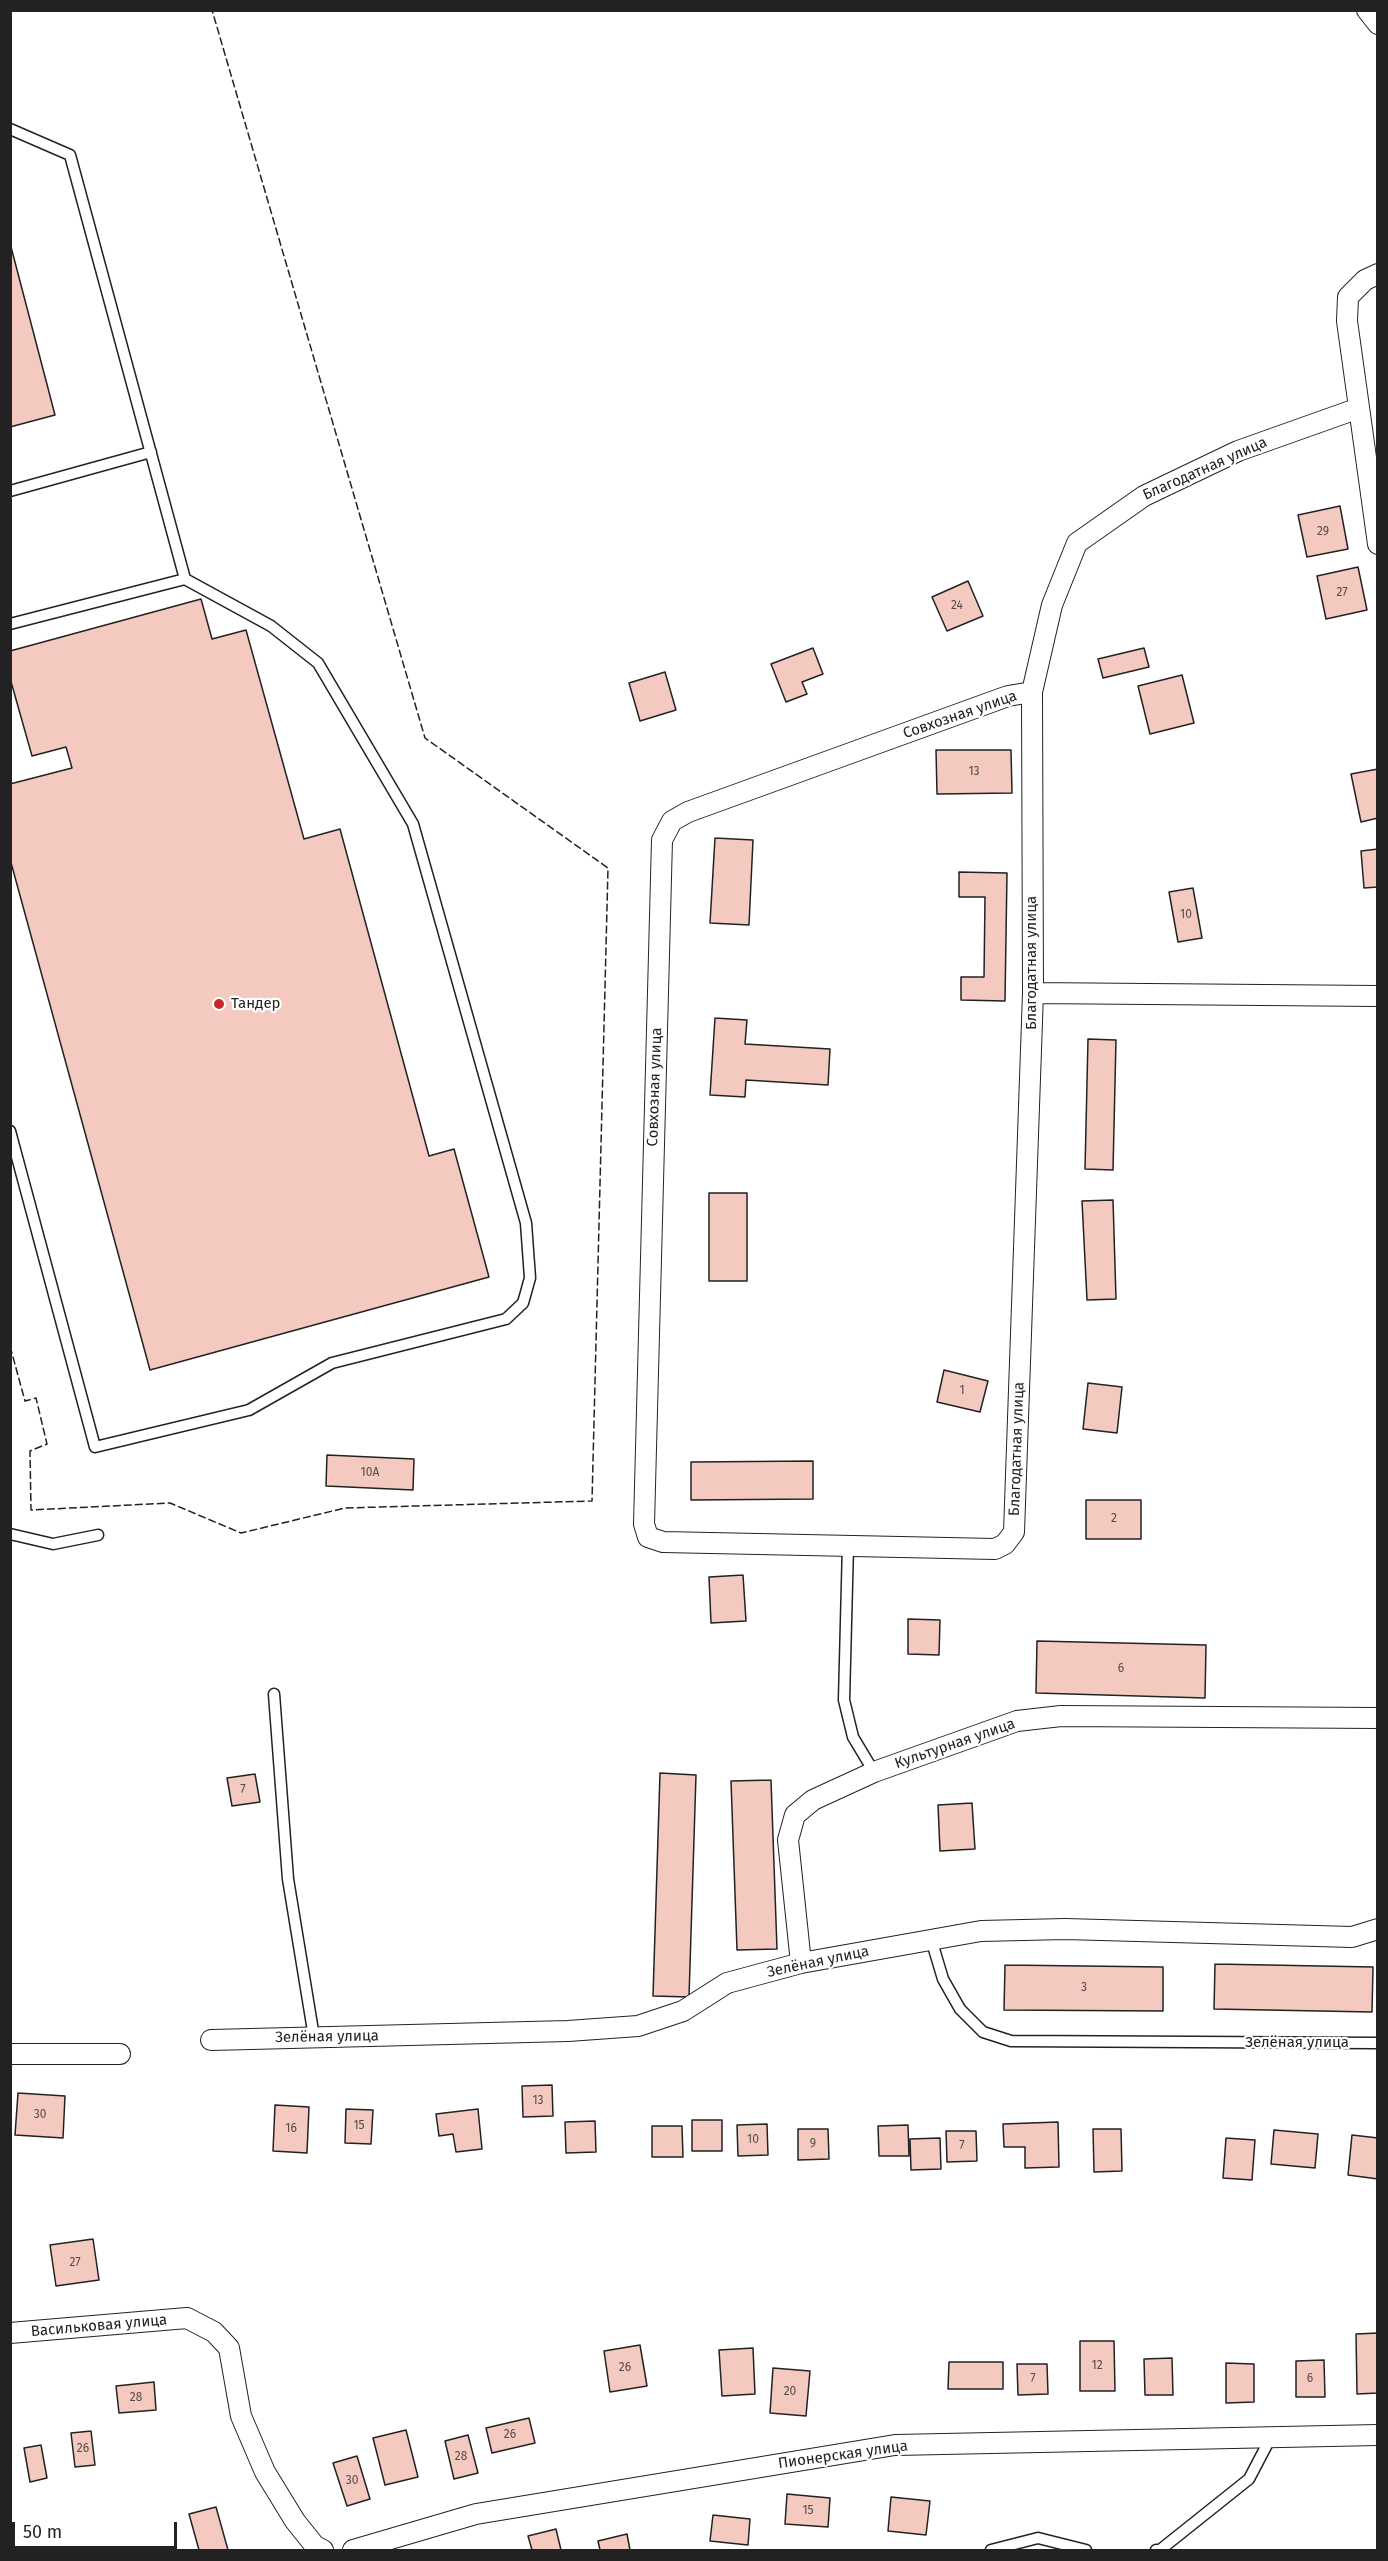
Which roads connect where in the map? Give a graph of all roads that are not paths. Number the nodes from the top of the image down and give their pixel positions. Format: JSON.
{"nodes":[{"id":1,"x":1367,"y":10,"type":"edge"},
{"id":2,"x":1377,"y":24,"type":"edge"},
{"id":3,"x":10,"y":129,"type":"edge"},
{"id":4,"x":1377,"y":274,"type":"edge"},
{"id":5,"x":1359,"y":408,"type":"junction"},
{"id":6,"x":151,"y":452,"type":"junction"},
{"id":7,"x":10,"y":491,"type":"edge"},
{"id":8,"x":1377,"y":544,"type":"edge"},
{"id":9,"x":185,"y":579,"type":"junction"},
{"id":10,"x":10,"y":624,"type":"edge"},
{"id":11,"x":1032,"y":692,"type":"junction"},
{"id":12,"x":1033,"y":993,"type":"junction"},
{"id":13,"x":1377,"y":996,"type":"edge"},
{"id":14,"x":10,"y":1131,"type":"edge"},
{"id":15,"x":10,"y":1534,"type":"edge"},
{"id":16,"x":98,"y":1535,"type":"dead end"},
{"id":17,"x":848,"y":1545,"type":"junction"},
{"id":18,"x":274,"y":1694,"type":"dead end"},
{"id":19,"x":1377,"y":1718,"type":"edge"},
{"id":20,"x":874,"y":1772,"type":"junction"},
{"id":21,"x":1377,"y":1929,"type":"edge"},
{"id":22,"x":931,"y":1939,"type":"junction"},
{"id":23,"x":801,"y":1963,"type":"junction"},
{"id":24,"x":314,"y":2037,"type":"junction"},
{"id":25,"x":211,"y":2040,"type":"dead end"},
{"id":26,"x":1377,"y":2043,"type":"edge"},
{"id":27,"x":10,"y":2054,"type":"edge"},
{"id":28,"x":120,"y":2054,"type":"dead end"},
{"id":29,"x":10,"y":2333,"type":"edge"},
{"id":30,"x":1377,"y":2435,"type":"edge"},
{"id":31,"x":1271,"y":2437,"type":"junction"},
{"id":32,"x":323,"y":2550,"type":"edge"},
{"id":33,"x":353,"y":2550,"type":"edge"},
{"id":34,"x":991,"y":2550,"type":"edge"},
{"id":35,"x":1086,"y":2550,"type":"edge"},
{"id":36,"x":1156,"y":2550,"type":"edge"}],
"edges":[{"from":1,"to":2,"type":"street"},
{"from":3,"to":6,"type":"lane"},
{"from":4,"to":5,"type":"street"},
{"from":5,"to":8,"type":"street"},
{"from":5,"to":11,"type":"street","name":"Благодатная улица"},
{"from":6,"to":7,"type":"lane"},
{"from":6,"to":9,"type":"lane"},
{"from":9,"to":10,"type":"lane"},
{"from":9,"to":14,"type":"lane"},
{"from":11,"to":12,"type":"street","name":"Благодатная улица"},
{"from":11,"to":17,"type":"street","name":"Совхозная улица"},
{"from":12,"to":13,"type":"street"},
{"from":12,"to":17,"type":"street","name":"Благодатная улица"},
{"from":15,"to":16,"type":"lane"},
{"from":17,"to":20,"type":"lane","name":"Культурная улица"},
{"from":18,"to":24,"type":"lane"},
{"from":19,"to":20,"type":"street","name":"Культурная улица"},
{"from":20,"to":23,"type":"street"},
{"from":21,"to":22,"type":"street"},
{"from":22,"to":23,"type":"street","name":"Зелёная улица"},
{"from":22,"to":26,"type":"lane","name":"Зелёная улица"},
{"from":23,"to":24,"type":"street","name":"Зелёная улица"},
{"from":24,"to":25,"type":"street","name":"Зелёная улица"},
{"from":27,"to":28,"type":"street"},
{"from":29,"to":32,"type":"street","name":"Васильковая улица"},
{"from":30,"to":31,"type":"street","name":"Пионерская улица"},
{"from":31,"to":33,"type":"street","name":"Пионерская улица"},
{"from":31,"to":36,"type":"lane"},
{"from":34,"to":35,"type":"lane"}]}
